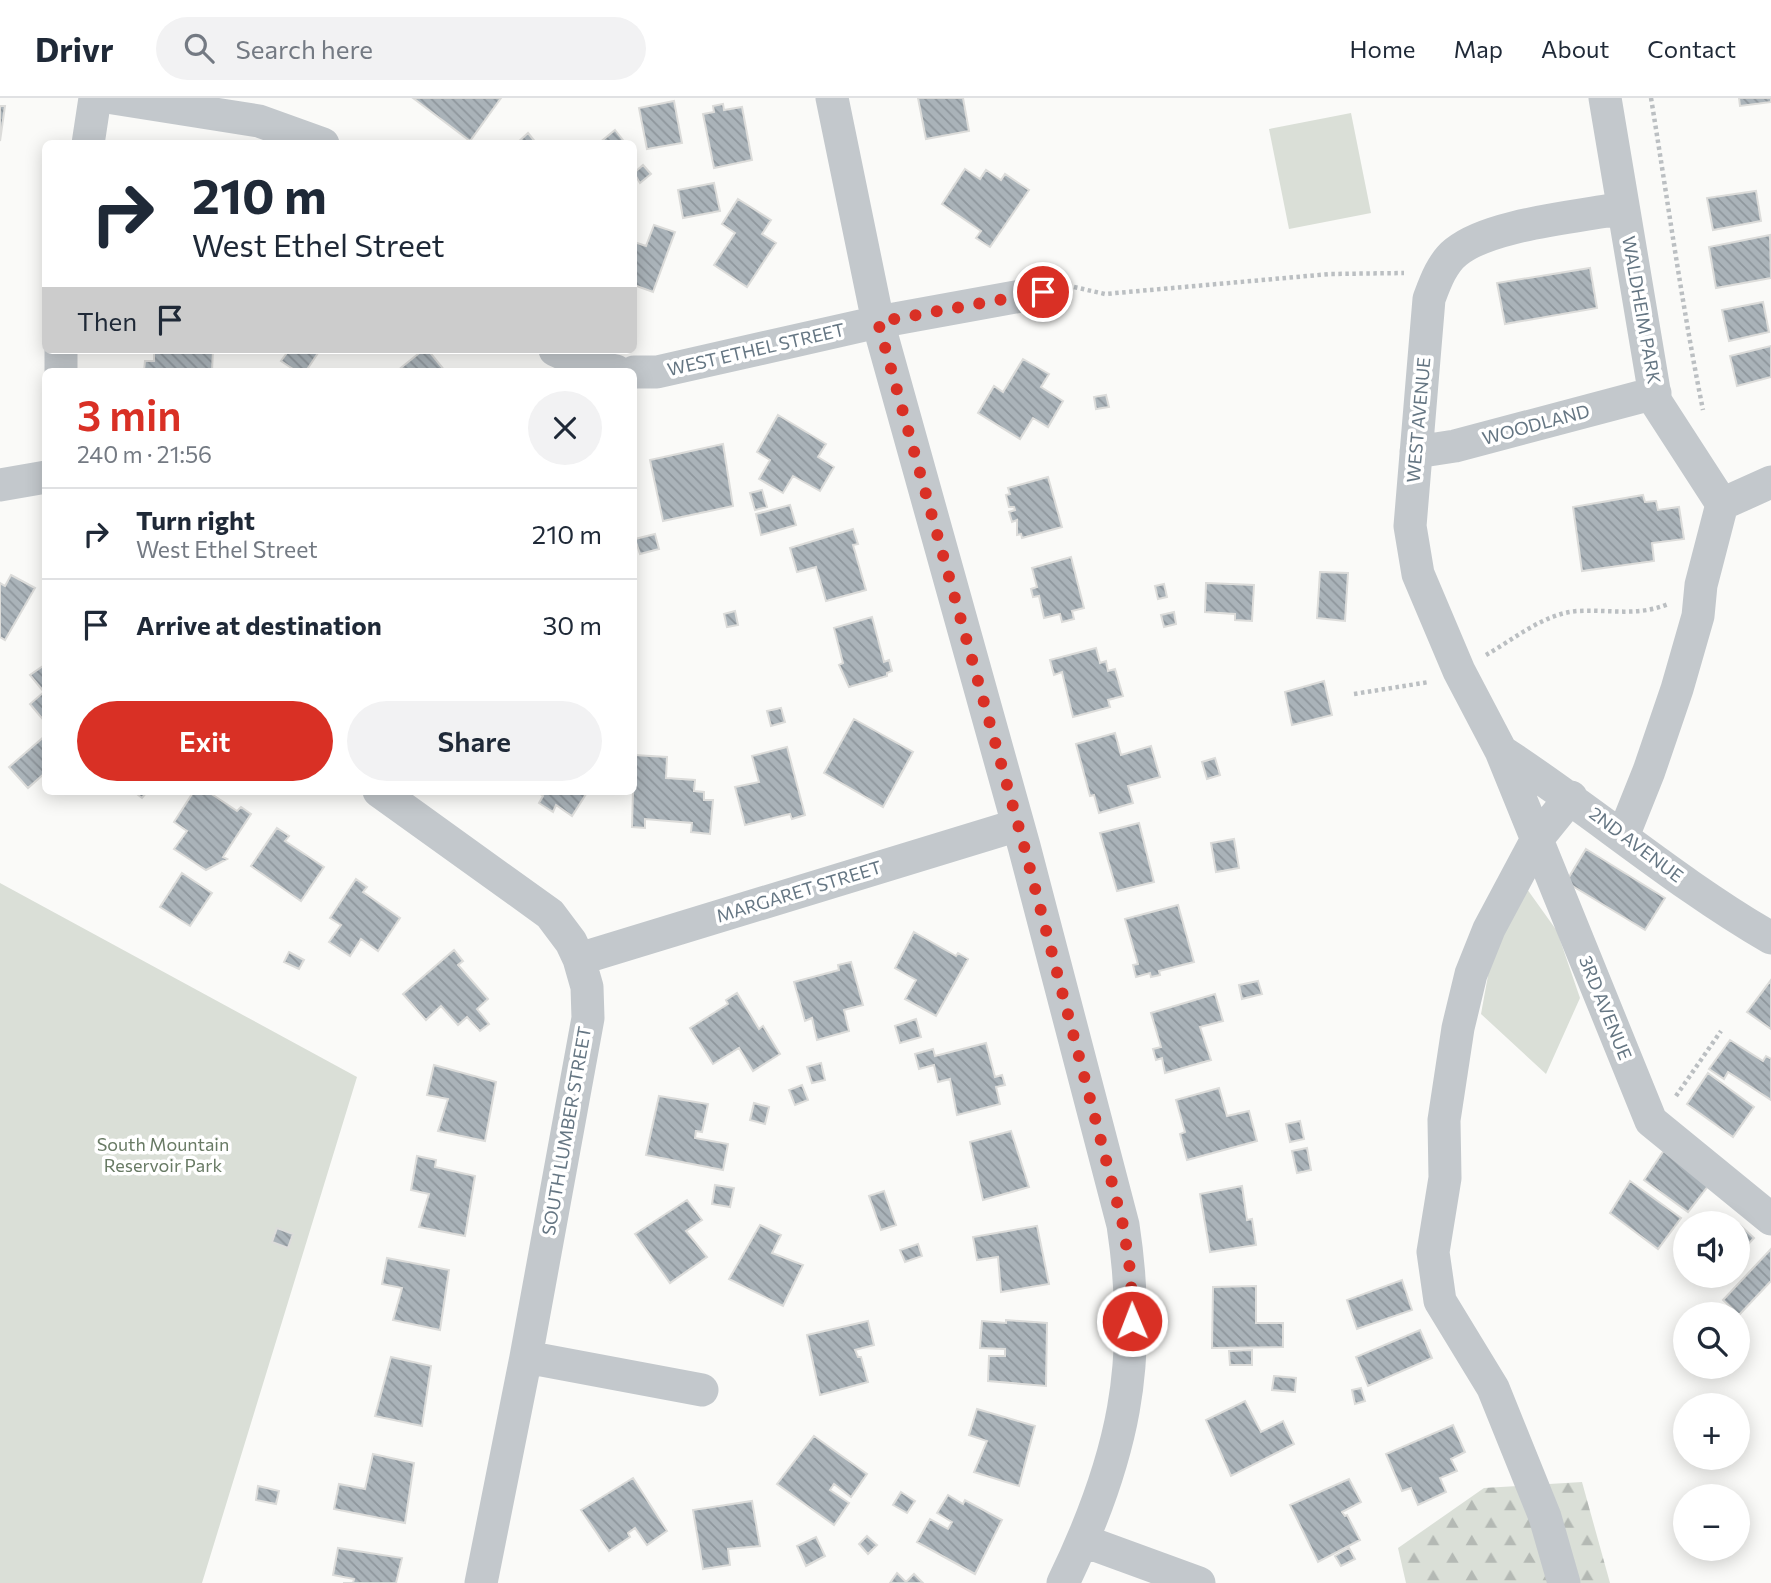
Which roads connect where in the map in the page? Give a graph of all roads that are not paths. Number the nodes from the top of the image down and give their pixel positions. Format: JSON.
{"nodes":[{"id":1,"x":95,"y":98,"type":"edge"},
{"id":2,"x":113,"y":98,"type":"edge"},
{"id":3,"x":832,"y":98,"type":"edge"},
{"id":4,"x":1605,"y":98,"type":"edge"},
{"id":5,"x":89,"y":140,"type":"edge"},
{"id":6,"x":312,"y":140,"type":"edge"},
{"id":7,"x":1623,"y":208,"type":"junction"},
{"id":8,"x":1043,"y":292,"type":"road end"},
{"id":9,"x":878,"y":322,"type":"junction"},
{"id":10,"x":564,"y":354,"type":"edge"},
{"id":11,"x":600,"y":368,"type":"edge"},
{"id":12,"x":637,"y":372,"type":"edge"},
{"id":13,"x":1655,"y":393,"type":"junction"},
{"id":14,"x":1416,"y":452,"type":"junction"},
{"id":15,"x":42,"y":478,"type":"edge"},
{"id":16,"x":1771,"y":482,"type":"edge"},
{"id":17,"x":0,"y":485,"type":"edge"},
{"id":18,"x":1722,"y":504,"type":"junction"},
{"id":19,"x":1501,"y":751,"type":"junction"},
{"id":20,"x":385,"y":795,"type":"edge"},
{"id":21,"x":1571,"y":797,"type":"junction"},
{"id":22,"x":1018,"y":825,"type":"junction"},
{"id":23,"x":1623,"y":835,"type":"junction"},
{"id":24,"x":1537,"y":839,"type":"junction"},
{"id":25,"x":1771,"y":938,"type":"edge"},
{"id":26,"x":579,"y":959,"type":"junction"},
{"id":27,"x":1771,"y":1219,"type":"edge"},
{"id":28,"x":526,"y":1357,"type":"junction"},
{"id":29,"x":702,"y":1390,"type":"dead end"},
{"id":30,"x":1083,"y":1541,"type":"junction"},
{"id":31,"x":481,"y":1583,"type":"edge"},
{"id":32,"x":1063,"y":1583,"type":"edge"},
{"id":33,"x":1199,"y":1583,"type":"edge"},
{"id":34,"x":1564,"y":1583,"type":"edge"}],
"edges":[{"from":1,"to":5,"type":"street"},
{"from":2,"to":6,"type":"street"},
{"from":3,"to":9,"type":"street"},
{"from":4,"to":7,"type":"street","name":"WALDHEIM PARK"},
{"from":7,"to":13,"type":"street","name":"WALDHEIM PARK"},
{"from":7,"to":14,"type":"street","name":"WEST AVENUE"},
{"from":8,"to":9,"type":"street","name":"WEST ETHEL STREET"},
{"from":9,"to":12,"type":"street","name":"WEST ETHEL STREET"},
{"from":9,"to":22,"type":"street"},
{"from":10,"to":11,"type":"street"},
{"from":13,"to":14,"type":"street","name":"WOODLAND"},
{"from":13,"to":18,"type":"street","name":"WALDHEIM PARK"},
{"from":14,"to":19,"type":"street","name":"WEST AVENUE"},
{"from":15,"to":17,"type":"street"},
{"from":16,"to":18,"type":"street"},
{"from":18,"to":23,"type":"street"},
{"from":19,"to":21,"type":"street","name":"2ND AVENUE"},
{"from":19,"to":24,"type":"street","name":"3RD AVENUE"},
{"from":20,"to":26,"type":"street","name":"SOUTH LUMBER STREET"},
{"from":21,"to":23,"type":"street","name":"2ND AVENUE"},
{"from":21,"to":24,"type":"street"},
{"from":22,"to":26,"type":"street","name":"MARGARET STREET"},
{"from":22,"to":30,"type":"street"},
{"from":23,"to":25,"type":"street","name":"2ND AVENUE"},
{"from":24,"to":27,"type":"street","name":"3RD AVENUE"},
{"from":24,"to":34,"type":"street"},
{"from":26,"to":28,"type":"street","name":"SOUTH LUMBER STREET"},
{"from":28,"to":29,"type":"street"},
{"from":28,"to":31,"type":"street","name":"SOUTH LUMBER STREET"},
{"from":30,"to":32,"type":"street"},
{"from":30,"to":33,"type":"street"}]}
